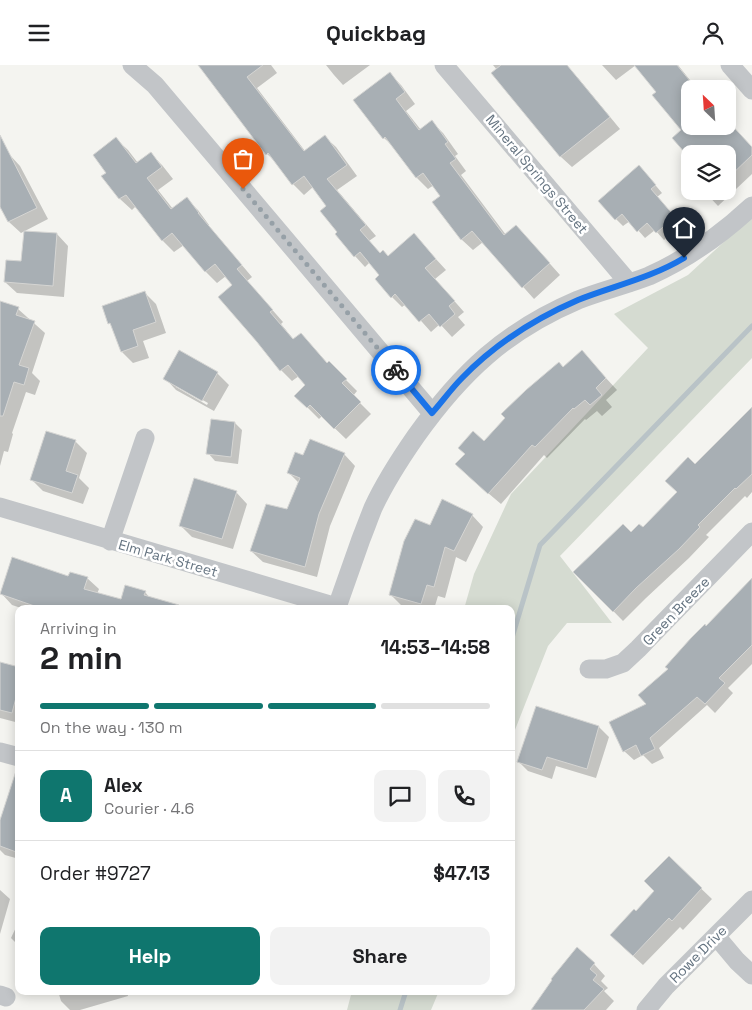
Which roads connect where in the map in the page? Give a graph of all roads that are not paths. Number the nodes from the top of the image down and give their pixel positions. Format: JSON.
{"nodes":[{"id":1,"x":132,"y":65,"type":"edge"},
{"id":2,"x":444,"y":65,"type":"edge"},
{"id":3,"x":730,"y":65,"type":"edge"},
{"id":4,"x":752,"y":90,"type":"edge"},
{"id":5,"x":752,"y":206,"type":"edge"},
{"id":6,"x":629,"y":283,"type":"junction"},
{"id":7,"x":432,"y":413,"type":"junction"},
{"id":8,"x":145,"y":438,"type":"dead end"},
{"id":9,"x":0,"y":507,"type":"edge"},
{"id":10,"x":752,"y":533,"type":"edge"},
{"id":11,"x":110,"y":541,"type":"junction"},
{"id":12,"x":330,"y":605,"type":"edge"},
{"id":13,"x":338,"y":605,"type":"edge"},
{"id":14,"x":589,"y":669,"type":"dead end"},
{"id":15,"x":0,"y":752,"type":"edge"},
{"id":16,"x":15,"y":756,"type":"edge"},
{"id":17,"x":752,"y":900,"type":"edge"},
{"id":18,"x":716,"y":936,"type":"junction"},
{"id":19,"x":752,"y":975,"type":"edge"},
{"id":20,"x":646,"y":1010,"type":"edge"}],
"edges":[{"from":1,"to":7,"type":"street"},
{"from":2,"to":6,"type":"street","name":"Mineral Springs Street"},
{"from":3,"to":4,"type":"street"},
{"from":5,"to":6,"type":"street"},
{"from":6,"to":7,"type":"street"},
{"from":7,"to":13,"type":"street","name":"Elm Park Street"},
{"from":8,"to":11,"type":"street"},
{"from":9,"to":11,"type":"street","name":"Elm Park Street"},
{"from":10,"to":14,"type":"street","name":"Green Breeze"},
{"from":11,"to":12,"type":"street","name":"Elm Park Street"},
{"from":15,"to":16,"type":"street"},
{"from":17,"to":18,"type":"street","name":"Rowe Drive"},
{"from":18,"to":19,"type":"street"},
{"from":18,"to":20,"type":"street","name":"Rowe Drive"}]}
